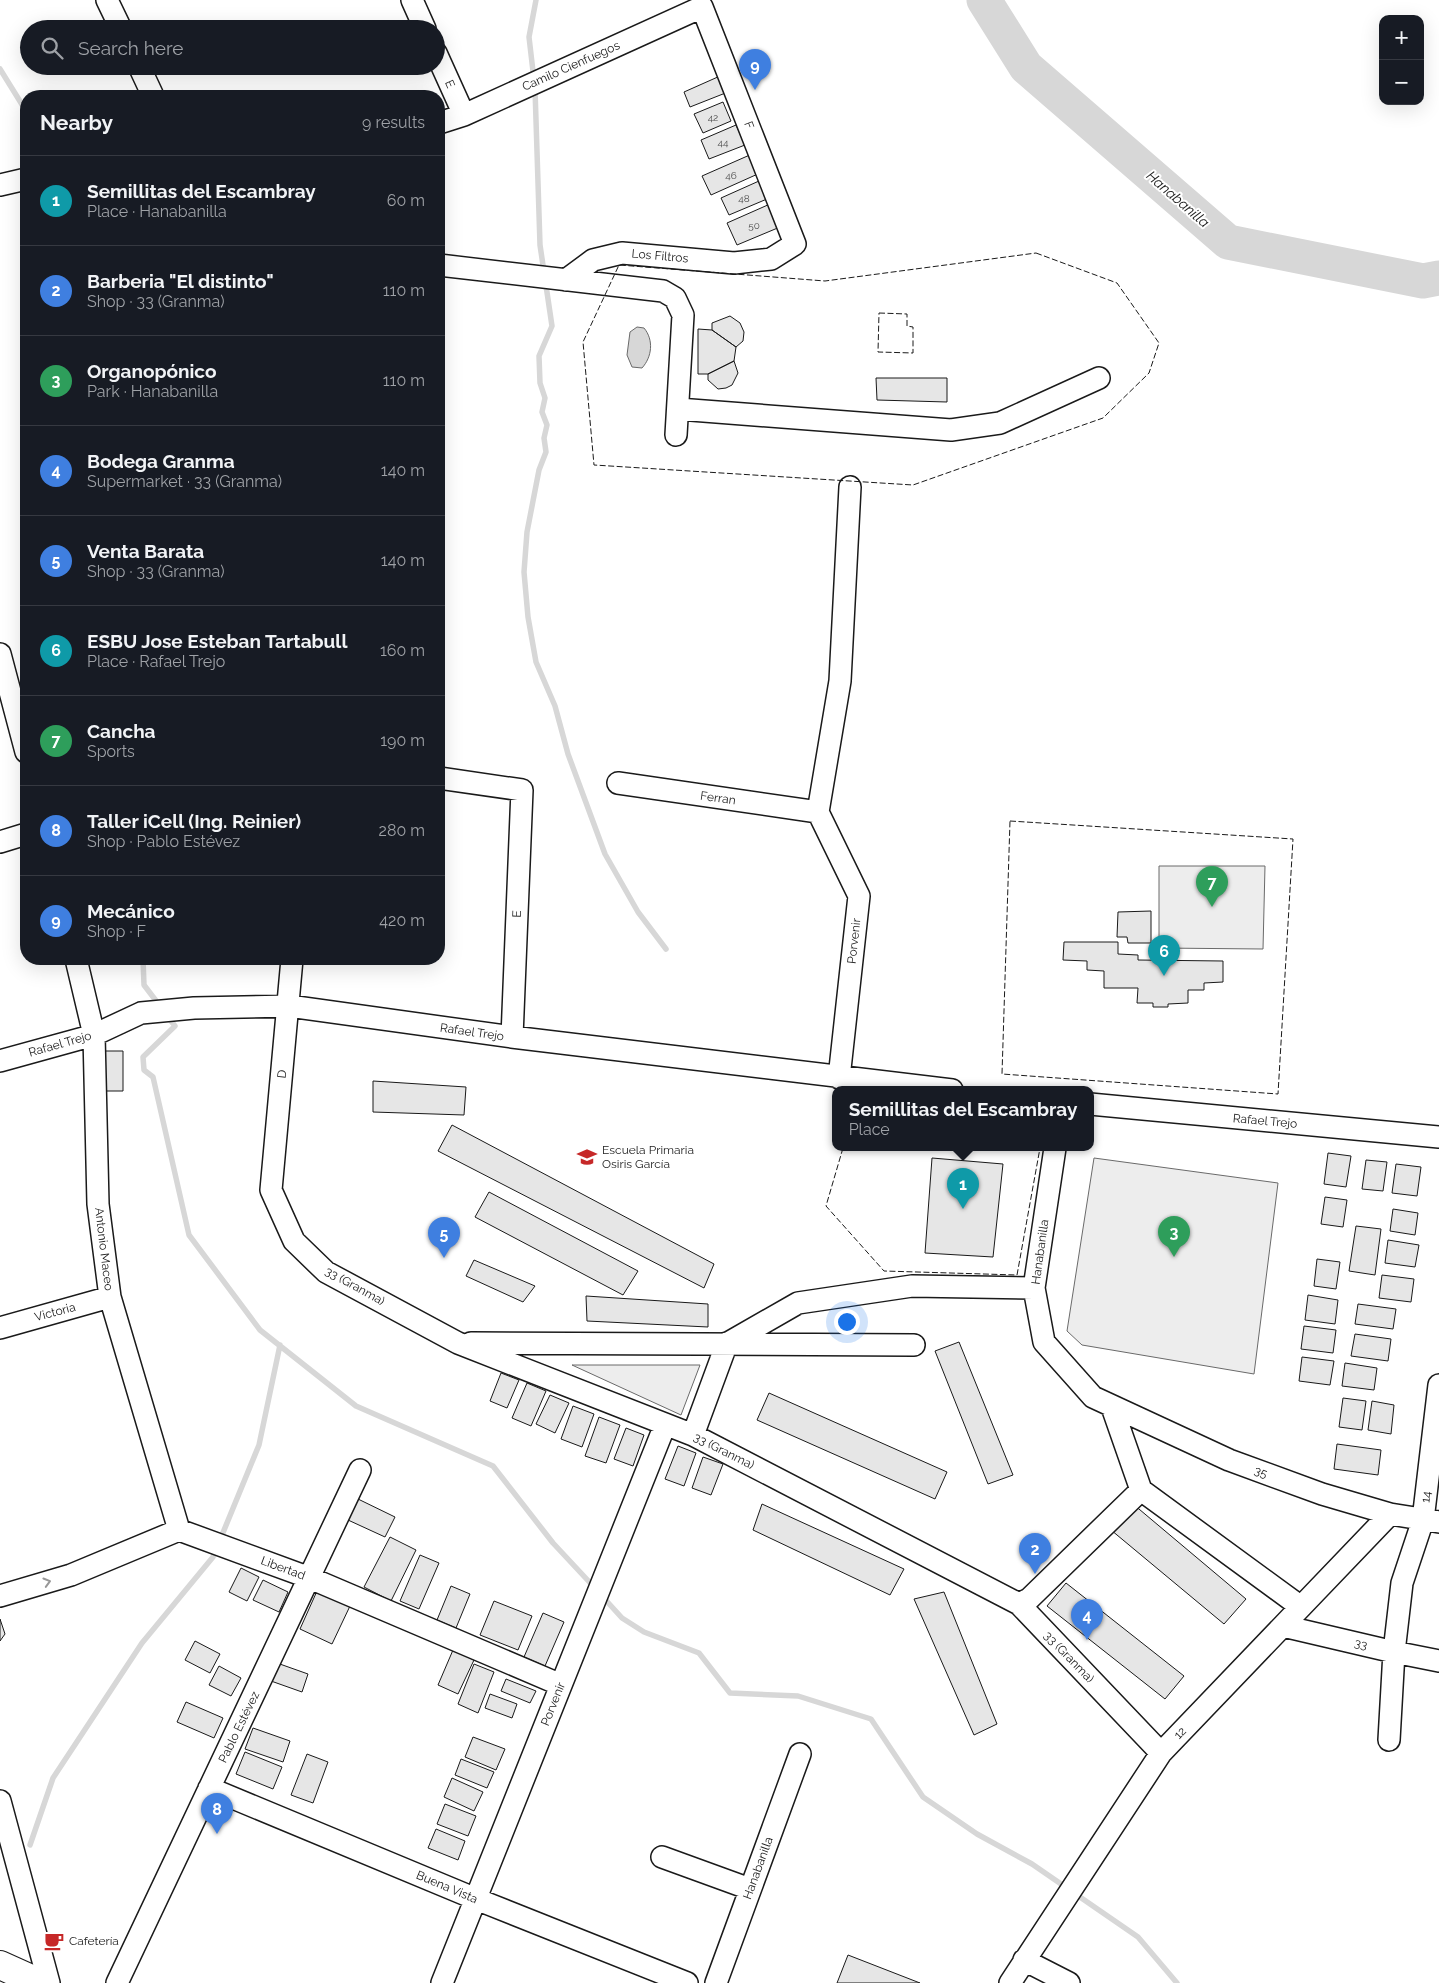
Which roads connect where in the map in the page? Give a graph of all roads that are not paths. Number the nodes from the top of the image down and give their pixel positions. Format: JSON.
{"nodes":[{"id":1,"x":107,"y":0,"type":"edge"},
{"id":2,"x":412,"y":0,"type":"edge"},
{"id":3,"x":702,"y":7,"type":"joint"},
{"id":4,"x":117,"y":20,"type":"edge"},
{"id":5,"x":422,"y":20,"type":"edge"},
{"id":6,"x":445,"y":72,"type":"edge"},
{"id":7,"x":143,"y":75,"type":"edge"},
{"id":8,"x":150,"y":90,"type":"edge"},
{"id":9,"x":464,"y":115,"type":"junction"},
{"id":10,"x":445,"y":121,"type":"edge"},
{"id":11,"x":20,"y":180,"type":"edge"},
{"id":12,"x":0,"y":185,"type":"edge"},
{"id":13,"x":796,"y":244,"type":"joint"},
{"id":14,"x":445,"y":266,"type":"edge"},
{"id":15,"x":566,"y":280,"type":"junction"},
{"id":16,"x":1099,"y":378,"type":"dead end"},
{"id":17,"x":678,"y":409,"type":"junction"},
{"id":18,"x":676,"y":435,"type":"dead end"},
{"id":19,"x":850,"y":487,"type":"dead end"},
{"id":20,"x":0,"y":654,"type":"edge"},
{"id":21,"x":20,"y":729,"type":"edge"},
{"id":22,"x":445,"y":779,"type":"edge"},
{"id":23,"x":618,"y":783,"type":"dead end"},
{"id":24,"x":818,"y":812,"type":"junction"},
{"id":25,"x":20,"y":836,"type":"edge"},
{"id":26,"x":0,"y":842,"type":"edge"},
{"id":27,"x":77,"y":965,"type":"edge"},
{"id":28,"x":292,"y":965,"type":"edge"},
{"id":29,"x":290,"y":1006,"type":"junction"},
{"id":30,"x":94,"y":1035,"type":"junction"},
{"id":31,"x":512,"y":1038,"type":"junction"},
{"id":32,"x":0,"y":1062,"type":"edge"},
{"id":33,"x":839,"y":1078,"type":"junction"},
{"id":34,"x":914,"y":1086,"type":"edge"},
{"id":35,"x":1094,"y":1104,"type":"edge"},
{"id":36,"x":1439,"y":1137,"type":"edge"},
{"id":37,"x":1055,"y":1151,"type":"edge"},
{"id":38,"x":271,"y":1190,"type":"joint"},
{"id":39,"x":1034,"y":1288,"type":"junction"},
{"id":40,"x":110,"y":1297,"type":"junction"},
{"id":41,"x":0,"y":1328,"type":"edge"},
{"id":42,"x":458,"y":1342,"type":"junction"},
{"id":43,"x":727,"y":1343,"type":"junction"},
{"id":44,"x":914,"y":1345,"type":"dead end"},
{"id":45,"x":1439,"y":1385,"type":"edge"},
{"id":46,"x":1092,"y":1397,"type":"joint"},
{"id":47,"x":1112,"y":1407,"type":"junction"},
{"id":48,"x":665,"y":1425,"type":"junction"},
{"id":49,"x":693,"y":1435,"type":"junction"},
{"id":50,"x":360,"y":1470,"type":"dead end"},
{"id":51,"x":1141,"y":1490,"type":"junction"},
{"id":52,"x":1390,"y":1514,"type":"junction"},
{"id":53,"x":1431,"y":1521,"type":"edge"},
{"id":54,"x":179,"y":1530,"type":"junction"},
{"id":55,"x":310,"y":1578,"type":"junction"},
{"id":56,"x":0,"y":1596,"type":"edge"},
{"id":57,"x":1019,"y":1604,"type":"junction"},
{"id":58,"x":1301,"y":1607,"type":"junction"},
{"id":59,"x":1283,"y":1626,"type":"junction"},
{"id":60,"x":1394,"y":1652,"type":"junction"},
{"id":61,"x":1439,"y":1661,"type":"edge"},
{"id":62,"x":561,"y":1685,"type":"junction"},
{"id":63,"x":1389,"y":1740,"type":"dead end"},
{"id":64,"x":1161,"y":1753,"type":"junction"},
{"id":65,"x":800,"y":1754,"type":"dead end"},
{"id":66,"x":209,"y":1788,"type":"junction"},
{"id":67,"x":0,"y":1801,"type":"edge"},
{"id":68,"x":662,"y":1857,"type":"dead end"},
{"id":69,"x":750,"y":1888,"type":"junction"},
{"id":70,"x":476,"y":1899,"type":"junction"},
{"id":71,"x":1024,"y":1960,"type":"junction"},
{"id":72,"x":0,"y":1965,"type":"edge"},
{"id":73,"x":40,"y":1983,"type":"edge"},
{"id":74,"x":49,"y":1983,"type":"edge"},
{"id":75,"x":117,"y":1983,"type":"edge"},
{"id":76,"x":442,"y":1983,"type":"edge"},
{"id":77,"x":687,"y":1983,"type":"edge"},
{"id":78,"x":716,"y":1983,"type":"edge"},
{"id":79,"x":1010,"y":1983,"type":"edge"},
{"id":80,"x":1069,"y":1983,"type":"edge"}],
"edges":[{"from":1,"to":4,"type":"street"},
{"from":2,"to":5,"type":"street"},
{"from":3,"to":9,"type":"street","name":"Camilo Cienfuegos"},
{"from":3,"to":13,"type":"street","name":"F"},
{"from":6,"to":9,"type":"street","name":"E"},
{"from":7,"to":8,"type":"street"},
{"from":9,"to":10,"type":"street","name":"Camilo Cienfuegos"},
{"from":11,"to":12,"type":"street"},
{"from":13,"to":15,"type":"street","name":"Los Filtros"},
{"from":14,"to":15,"type":"street"},
{"from":15,"to":17,"type":"street"},
{"from":16,"to":17,"type":"street"},
{"from":17,"to":18,"type":"street"},
{"from":19,"to":24,"type":"street"},
{"from":20,"to":21,"type":"street"},
{"from":22,"to":31,"type":"street","name":"E"},
{"from":23,"to":24,"type":"street","name":"Ferran"},
{"from":24,"to":33,"type":"street","name":"Porvenir"},
{"from":25,"to":26,"type":"street"},
{"from":27,"to":30,"type":"street","name":"Antonio Maceo"},
{"from":28,"to":29,"type":"street","name":"D"},
{"from":29,"to":30,"type":"street","name":"Rafael Trejo"},
{"from":29,"to":31,"type":"street","name":"Rafael Trejo"},
{"from":29,"to":38,"type":"street","name":"D"},
{"from":30,"to":32,"type":"street","name":"Rafael Trejo"},
{"from":30,"to":40,"type":"street","name":"Antonio Maceo"},
{"from":31,"to":33,"type":"street","name":"Rafael Trejo"},
{"from":33,"to":34,"type":"street","name":"Rafael Trejo"},
{"from":35,"to":36,"type":"street","name":"Rafael Trejo"},
{"from":37,"to":39,"type":"street","name":"Hanabanilla"},
{"from":38,"to":42,"type":"street","name":"33 (Granma)"},
{"from":39,"to":43,"type":"street"},
{"from":39,"to":46,"type":"street","name":"Hanabanilla"},
{"from":40,"to":41,"type":"street","name":"Victoria"},
{"from":40,"to":54,"type":"street","name":"Antonio Maceo"},
{"from":42,"to":43,"type":"street"},
{"from":42,"to":48,"type":"street","name":"33 (Granma)"},
{"from":43,"to":44,"type":"street"},
{"from":43,"to":49,"type":"street"},
{"from":45,"to":53,"type":"street","name":"14"},
{"from":46,"to":47,"type":"street","name":"35"},
{"from":47,"to":51,"type":"street"},
{"from":47,"to":52,"type":"street","name":"35"},
{"from":48,"to":49,"type":"street","name":"33 (Granma)"},
{"from":48,"to":62,"type":"street","name":"Porvenir"},
{"from":49,"to":57,"type":"street","name":"33 (Granma)"},
{"from":50,"to":55,"type":"street","name":"Pablo Estévez"},
{"from":51,"to":57,"type":"street"},
{"from":51,"to":58,"type":"street"},
{"from":52,"to":53,"type":"street","name":"35"},
{"from":52,"to":58,"type":"street","name":"12"},
{"from":53,"to":60,"type":"street","name":"14"},
{"from":54,"to":55,"type":"street","name":"Libertad"},
{"from":56,"to":54,"type":"street","one_way":true},
{"from":55,"to":62,"type":"street","name":"Libertad"},
{"from":55,"to":66,"type":"street","name":"Pablo Estévez"},
{"from":57,"to":64,"type":"street","name":"33 (Granma)"},
{"from":58,"to":59,"type":"street","name":"12"},
{"from":59,"to":60,"type":"street","name":"33"},
{"from":59,"to":64,"type":"street","name":"12"},
{"from":60,"to":61,"type":"street","name":"33"},
{"from":60,"to":63,"type":"street","name":"14"},
{"from":62,"to":70,"type":"street","name":"Porvenir"},
{"from":64,"to":71,"type":"street","name":"12"},
{"from":65,"to":69,"type":"street","name":"Hanabanilla"},
{"from":66,"to":70,"type":"street","name":"Buena Vista"},
{"from":66,"to":75,"type":"street","name":"Pablo Estévez"},
{"from":67,"to":74,"type":"street"},
{"from":68,"to":69,"type":"street"},
{"from":69,"to":78,"type":"street","name":"Hanabanilla"},
{"from":70,"to":76,"type":"street","name":"Porvenir"},
{"from":70,"to":77,"type":"street","name":"Buena Vista"},
{"from":71,"to":79,"type":"street","name":"12"},
{"from":71,"to":80,"type":"street"},
{"from":72,"to":73,"type":"main road"}]}
